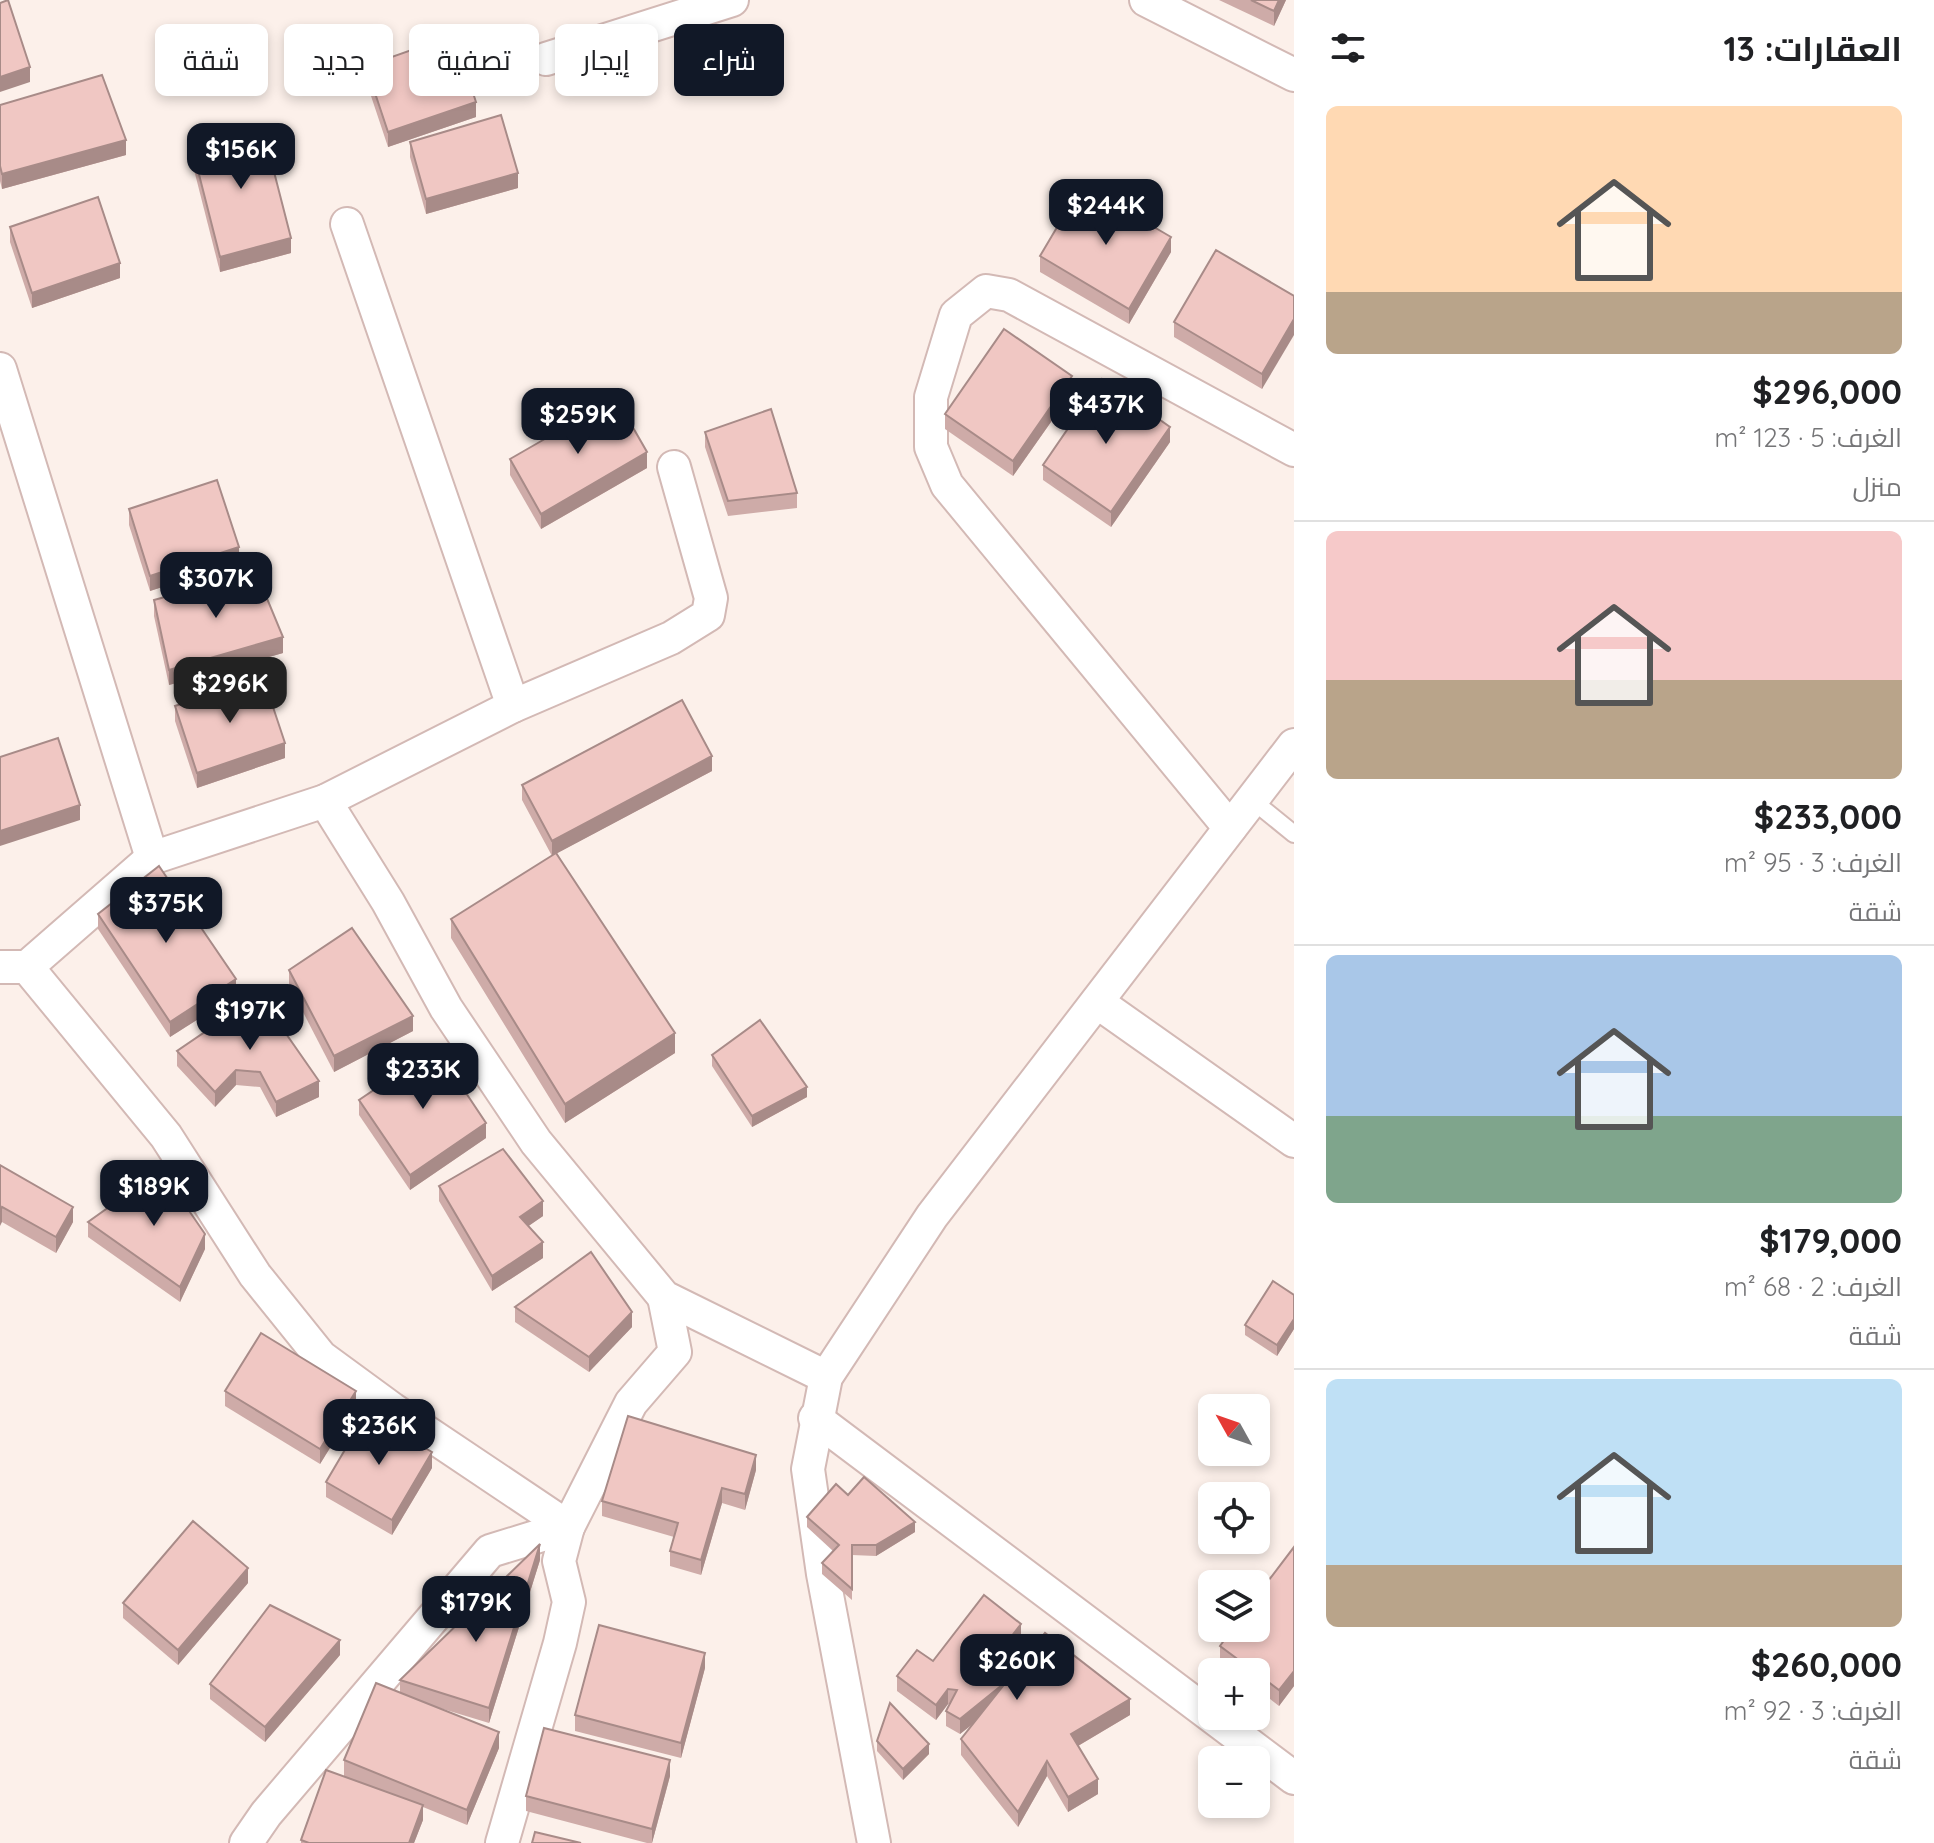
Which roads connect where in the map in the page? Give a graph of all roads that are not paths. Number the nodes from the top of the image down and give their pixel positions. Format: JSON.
{"nodes":[{"id":1,"x":732,"y":0,"type":"edge"},
{"id":2,"x":1144,"y":1,"type":"edge"},
{"id":3,"x":546,"y":59,"type":"dead end"},
{"id":4,"x":1294,"y":75,"type":"edge"},
{"id":5,"x":347,"y":224,"type":"dead end"},
{"id":6,"x":0,"y":369,"type":"edge"},
{"id":7,"x":1294,"y":450,"type":"edge"},
{"id":8,"x":674,"y":467,"type":"dead end"},
{"id":9,"x":513,"y":706,"type":"junction"},
{"id":10,"x":1294,"y":745,"type":"edge"},
{"id":11,"x":1252,"y":800,"type":"junction"},
{"id":12,"x":325,"y":801,"type":"junction"},
{"id":13,"x":1230,"y":828,"type":"junction"},
{"id":14,"x":1294,"y":834,"type":"edge"},
{"id":15,"x":152,"y":858,"type":"junction"},
{"id":16,"x":14,"y":967,"type":"edge"},
{"id":17,"x":1097,"y":1002,"type":"junction"},
{"id":18,"x":1294,"y":1141,"type":"edge"},
{"id":19,"x":664,"y":1297,"type":"junction"},
{"id":20,"x":826,"y":1377,"type":"junction"},
{"id":21,"x":815,"y":1418,"type":"junction"},
{"id":22,"x":568,"y":1527,"type":"junction"},
{"id":23,"x":1294,"y":1778,"type":"edge"},
{"id":24,"x":246,"y":1843,"type":"edge"},
{"id":25,"x":502,"y":1843,"type":"edge"},
{"id":26,"x":874,"y":1843,"type":"edge"}],
"edges":[{"from":1,"to":3,"type":"street"},
{"from":2,"to":4,"type":"street"},
{"from":5,"to":9,"type":"street"},
{"from":6,"to":15,"type":"street"},
{"from":7,"to":13,"type":"street"},
{"from":8,"to":9,"type":"street"},
{"from":9,"to":12,"type":"street"},
{"from":10,"to":11,"type":"street"},
{"from":11,"to":13,"type":"street"},
{"from":11,"to":14,"type":"lane"},
{"from":12,"to":15,"type":"street"},
{"from":12,"to":19,"type":"street"},
{"from":13,"to":17,"type":"street"},
{"from":15,"to":16,"type":"street"},
{"from":16,"to":22,"type":"street"},
{"from":17,"to":18,"type":"street"},
{"from":17,"to":20,"type":"street"},
{"from":19,"to":20,"type":"street"},
{"from":19,"to":22,"type":"street"},
{"from":20,"to":21,"type":"street"},
{"from":21,"to":23,"type":"street"},
{"from":21,"to":26,"type":"street"},
{"from":22,"to":24,"type":"street"},
{"from":22,"to":25,"type":"street"}]}
